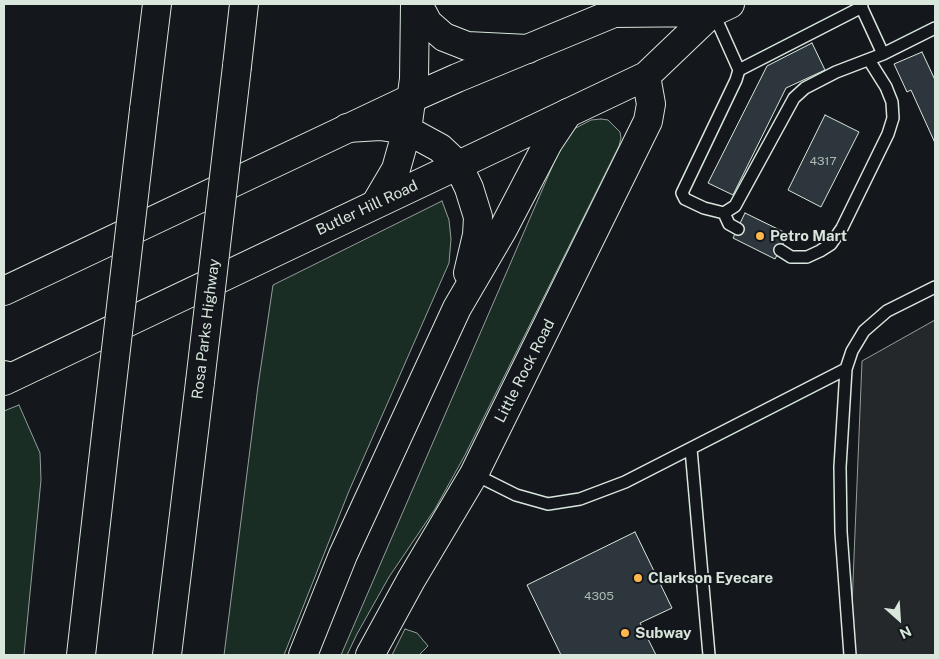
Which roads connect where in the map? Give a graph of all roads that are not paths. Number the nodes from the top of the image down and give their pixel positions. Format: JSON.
{"nodes":[{"id":1,"x":157,"y":4,"type":"edge"},
{"id":2,"x":244,"y":4,"type":"edge"},
{"id":3,"x":416,"y":4,"type":"edge"},
{"id":4,"x":861,"y":6,"type":"edge"},
{"id":5,"x":722,"y":8,"type":"edge"},
{"id":6,"x":935,"y":28,"type":"edge"},
{"id":7,"x":528,"y":49,"type":"junction"},
{"id":8,"x":883,"y":54,"type":"junction"},
{"id":9,"x":869,"y":60,"type":"junction"},
{"id":10,"x":738,"y":70,"type":"junction"},
{"id":11,"x":646,"y":76,"type":"junction"},
{"id":12,"x":412,"y":98,"type":"junction"},
{"id":13,"x":568,"y":113,"type":"junction"},
{"id":14,"x":347,"y":128,"type":"junction"},
{"id":15,"x":406,"y":130,"type":"junction"},
{"id":16,"x":458,"y":165,"type":"junction"},
{"id":17,"x":376,"y":203,"type":"junction"},
{"id":18,"x":724,"y":213,"type":"junction"},
{"id":19,"x":738,"y":229,"type":"dead end"},
{"id":20,"x":780,"y":250,"type":"dead end"},
{"id":21,"x":935,"y":287,"type":"edge"},
{"id":22,"x":4,"y":291,"type":"edge"},
{"id":23,"x":457,"y":308,"type":"junction"},
{"id":24,"x":846,"y":369,"type":"junction"},
{"id":25,"x":6,"y":377,"type":"edge"},
{"id":26,"x":690,"y":449,"type":"junction"},
{"id":27,"x":474,"y":474,"type":"junction"},
{"id":28,"x":81,"y":655,"type":"edge"},
{"id":29,"x":168,"y":655,"type":"edge"},
{"id":30,"x":303,"y":655,"type":"edge"},
{"id":31,"x":370,"y":655,"type":"edge"},
{"id":32,"x":709,"y":655,"type":"edge"},
{"id":33,"x":850,"y":655,"type":"edge"}],
"edges":[{"from":1,"to":28,"type":"main road","bridge":true},
{"from":2,"to":29,"type":"main road","name":"Rosa Parks Highway","bridge":true},
{"from":3,"to":7,"type":"main road"},
{"from":3,"to":12,"type":"main road"},
{"from":4,"to":8,"type":"lane"},
{"from":4,"to":10,"type":"lane"},
{"from":5,"to":7,"type":"main road"},
{"from":5,"to":10,"type":"lane"},
{"from":5,"to":11,"type":"main road","name":"Butler Hill Road"},
{"from":6,"to":8,"type":"lane"},
{"from":7,"to":12,"type":"main road"},
{"from":8,"to":9,"type":"lane"},
{"from":9,"to":18,"type":"lane"},
{"from":9,"to":20,"type":"lane"},
{"from":10,"to":18,"type":"lane"},
{"from":11,"to":13,"type":"main road","name":"Butler Hill Road"},
{"from":11,"to":27,"type":"main road","name":"Little Rock Road"},
{"from":12,"to":14,"type":"main road"},
{"from":12,"to":15,"type":"main road"},
{"from":13,"to":16,"type":"main road","name":"Butler Hill Road"},
{"from":13,"to":23,"type":"main road"},
{"from":14,"to":15,"type":"main road"},
{"from":14,"to":22,"type":"main road"},
{"from":15,"to":16,"type":"main road"},
{"from":15,"to":17,"type":"main road"},
{"from":16,"to":17,"type":"main road","name":"Butler Hill Road"},
{"from":16,"to":23,"type":"main road"},
{"from":17,"to":25,"type":"main road","name":"Butler Hill Road"},
{"from":18,"to":19,"type":"lane"},
{"from":21,"to":24,"type":"lane"},
{"from":23,"to":30,"type":"main road"},
{"from":24,"to":26,"type":"lane"},
{"from":24,"to":33,"type":"lane"},
{"from":26,"to":27,"type":"lane"},
{"from":26,"to":32,"type":"lane"},
{"from":27,"to":31,"type":"main road","name":"Little Rock Road"}]}
